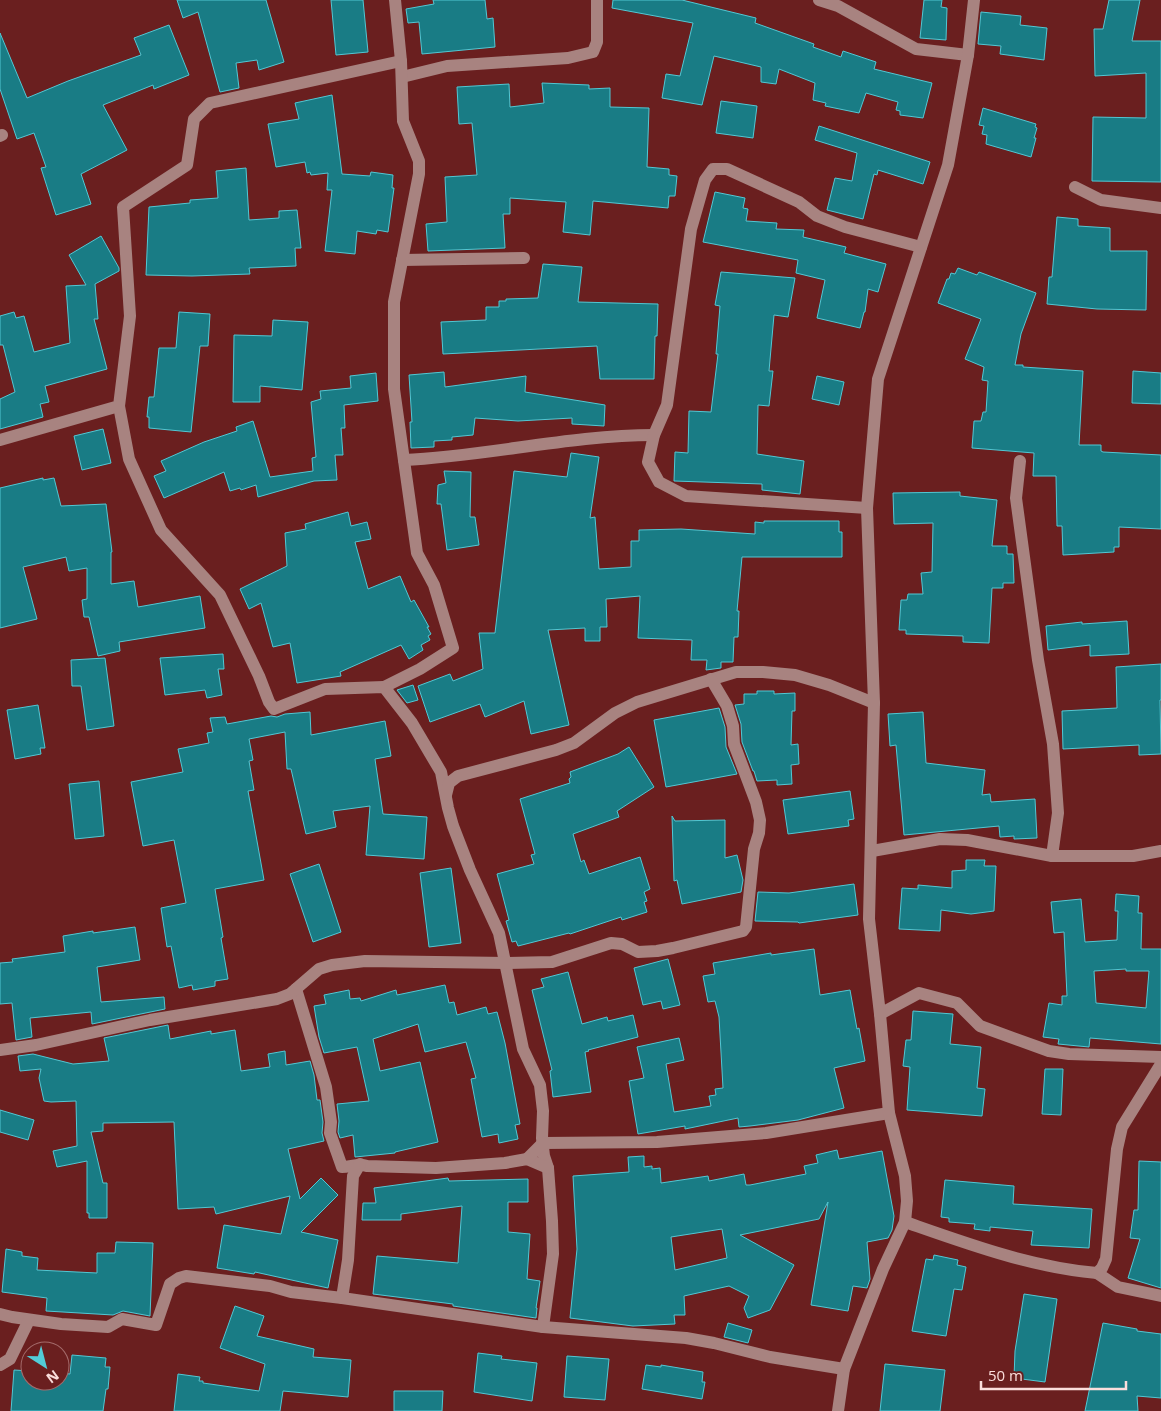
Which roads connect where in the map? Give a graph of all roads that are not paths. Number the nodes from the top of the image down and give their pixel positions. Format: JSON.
{"nodes":[{"id":1,"x":395,"y":0,"type":"edge"},
{"id":2,"x":597,"y":0,"type":"edge"},
{"id":3,"x":819,"y":0,"type":"edge"},
{"id":4,"x":974,"y":0,"type":"edge"},
{"id":5,"x":968,"y":55,"type":"junction"},
{"id":6,"x":401,"y":61,"type":"junction"},
{"id":7,"x":402,"y":78,"type":"junction"},
{"id":8,"x":1076,"y":187,"type":"dead end"},
{"id":9,"x":1161,"y":208,"type":"edge"},
{"id":10,"x":921,"y":247,"type":"junction"},
{"id":11,"x":524,"y":258,"type":"dead end"},
{"id":12,"x":402,"y":260,"type":"junction"},
{"id":13,"x":119,"y":406,"type":"junction"},
{"id":14,"x":654,"y":435,"type":"junction"},
{"id":15,"x":0,"y":440,"type":"edge"},
{"id":16,"x":404,"y":460,"type":"junction"},
{"id":17,"x":1020,"y":461,"type":"dead end"},
{"id":18,"x":867,"y":508,"type":"junction"},
{"id":19,"x":712,"y":679,"type":"junction"},
{"id":20,"x":384,"y":688,"type":"junction"},
{"id":21,"x":874,"y":703,"type":"junction"},
{"id":22,"x":441,"y":772,"type":"junction"},
{"id":23,"x":458,"y":776,"type":"junction"},
{"id":24,"x":446,"y":794,"type":"junction"},
{"id":25,"x":872,"y":851,"type":"junction"},
{"id":26,"x":1161,"y":851,"type":"edge"},
{"id":27,"x":1052,"y":856,"type":"junction"},
{"id":28,"x":506,"y":963,"type":"junction"},
{"id":29,"x":296,"y":989,"type":"junction"},
{"id":30,"x":880,"y":1014,"type":"junction"},
{"id":31,"x":0,"y":1050,"type":"edge"},
{"id":32,"x":1161,"y":1057,"type":"edge"},
{"id":33,"x":1161,"y":1064,"type":"edge"},
{"id":34,"x":889,"y":1113,"type":"junction"},
{"id":35,"x":543,"y":1143,"type":"junction"},
{"id":36,"x":527,"y":1160,"type":"junction"},
{"id":37,"x":360,"y":1164,"type":"junction"},
{"id":38,"x":548,"y":1168,"type":"junction"},
{"id":39,"x":905,"y":1222,"type":"junction"},
{"id":40,"x":1097,"y":1273,"type":"junction"},
{"id":41,"x":1161,"y":1296,"type":"edge"},
{"id":42,"x":342,"y":1298,"type":"junction"},
{"id":43,"x":0,"y":1314,"type":"edge"},
{"id":44,"x":29,"y":1320,"type":"junction"},
{"id":45,"x":543,"y":1327,"type":"junction"},
{"id":46,"x":0,"y":1365,"type":"edge"},
{"id":47,"x":844,"y":1369,"type":"junction"},
{"id":48,"x":838,"y":1411,"type":"edge"}],
"edges":[{"from":1,"to":6,"type":"street"},
{"from":2,"to":7,"type":"street"},
{"from":3,"to":5,"type":"street"},
{"from":4,"to":5,"type":"street"},
{"from":5,"to":10,"type":"street"},
{"from":6,"to":7,"type":"street"},
{"from":6,"to":13,"type":"street"},
{"from":7,"to":12,"type":"street"},
{"from":8,"to":9,"type":"street"},
{"from":10,"to":14,"type":"street"},
{"from":10,"to":18,"type":"street"},
{"from":11,"to":12,"type":"street"},
{"from":12,"to":16,"type":"street"},
{"from":13,"to":15,"type":"street"},
{"from":13,"to":20,"type":"street"},
{"from":14,"to":16,"type":"street"},
{"from":14,"to":18,"type":"street"},
{"from":16,"to":20,"type":"street"},
{"from":17,"to":27,"type":"street"},
{"from":18,"to":21,"type":"street"},
{"from":19,"to":21,"type":"street"},
{"from":19,"to":23,"type":"street"},
{"from":19,"to":28,"type":"street"},
{"from":20,"to":22,"type":"street"},
{"from":21,"to":25,"type":"street"},
{"from":22,"to":23,"type":"street"},
{"from":22,"to":24,"type":"street"},
{"from":23,"to":24,"type":"street"},
{"from":24,"to":28,"type":"street"},
{"from":25,"to":27,"type":"street"},
{"from":25,"to":30,"type":"street"},
{"from":26,"to":27,"type":"street"},
{"from":28,"to":29,"type":"street"},
{"from":28,"to":35,"type":"street"},
{"from":29,"to":31,"type":"street"},
{"from":29,"to":37,"type":"street"},
{"from":30,"to":32,"type":"street"},
{"from":30,"to":34,"type":"street"},
{"from":33,"to":40,"type":"street"},
{"from":34,"to":35,"type":"street"},
{"from":34,"to":39,"type":"street"},
{"from":35,"to":36,"type":"street"},
{"from":35,"to":38,"type":"street"},
{"from":36,"to":37,"type":"street"},
{"from":36,"to":38,"type":"street"},
{"from":37,"to":42,"type":"street"},
{"from":38,"to":45,"type":"street"},
{"from":39,"to":40,"type":"street"},
{"from":39,"to":47,"type":"street"},
{"from":40,"to":41,"type":"street"},
{"from":42,"to":44,"type":"street"},
{"from":42,"to":45,"type":"street"},
{"from":43,"to":44,"type":"street"},
{"from":44,"to":46,"type":"street"},
{"from":45,"to":47,"type":"street"},
{"from":47,"to":48,"type":"street"}]}
